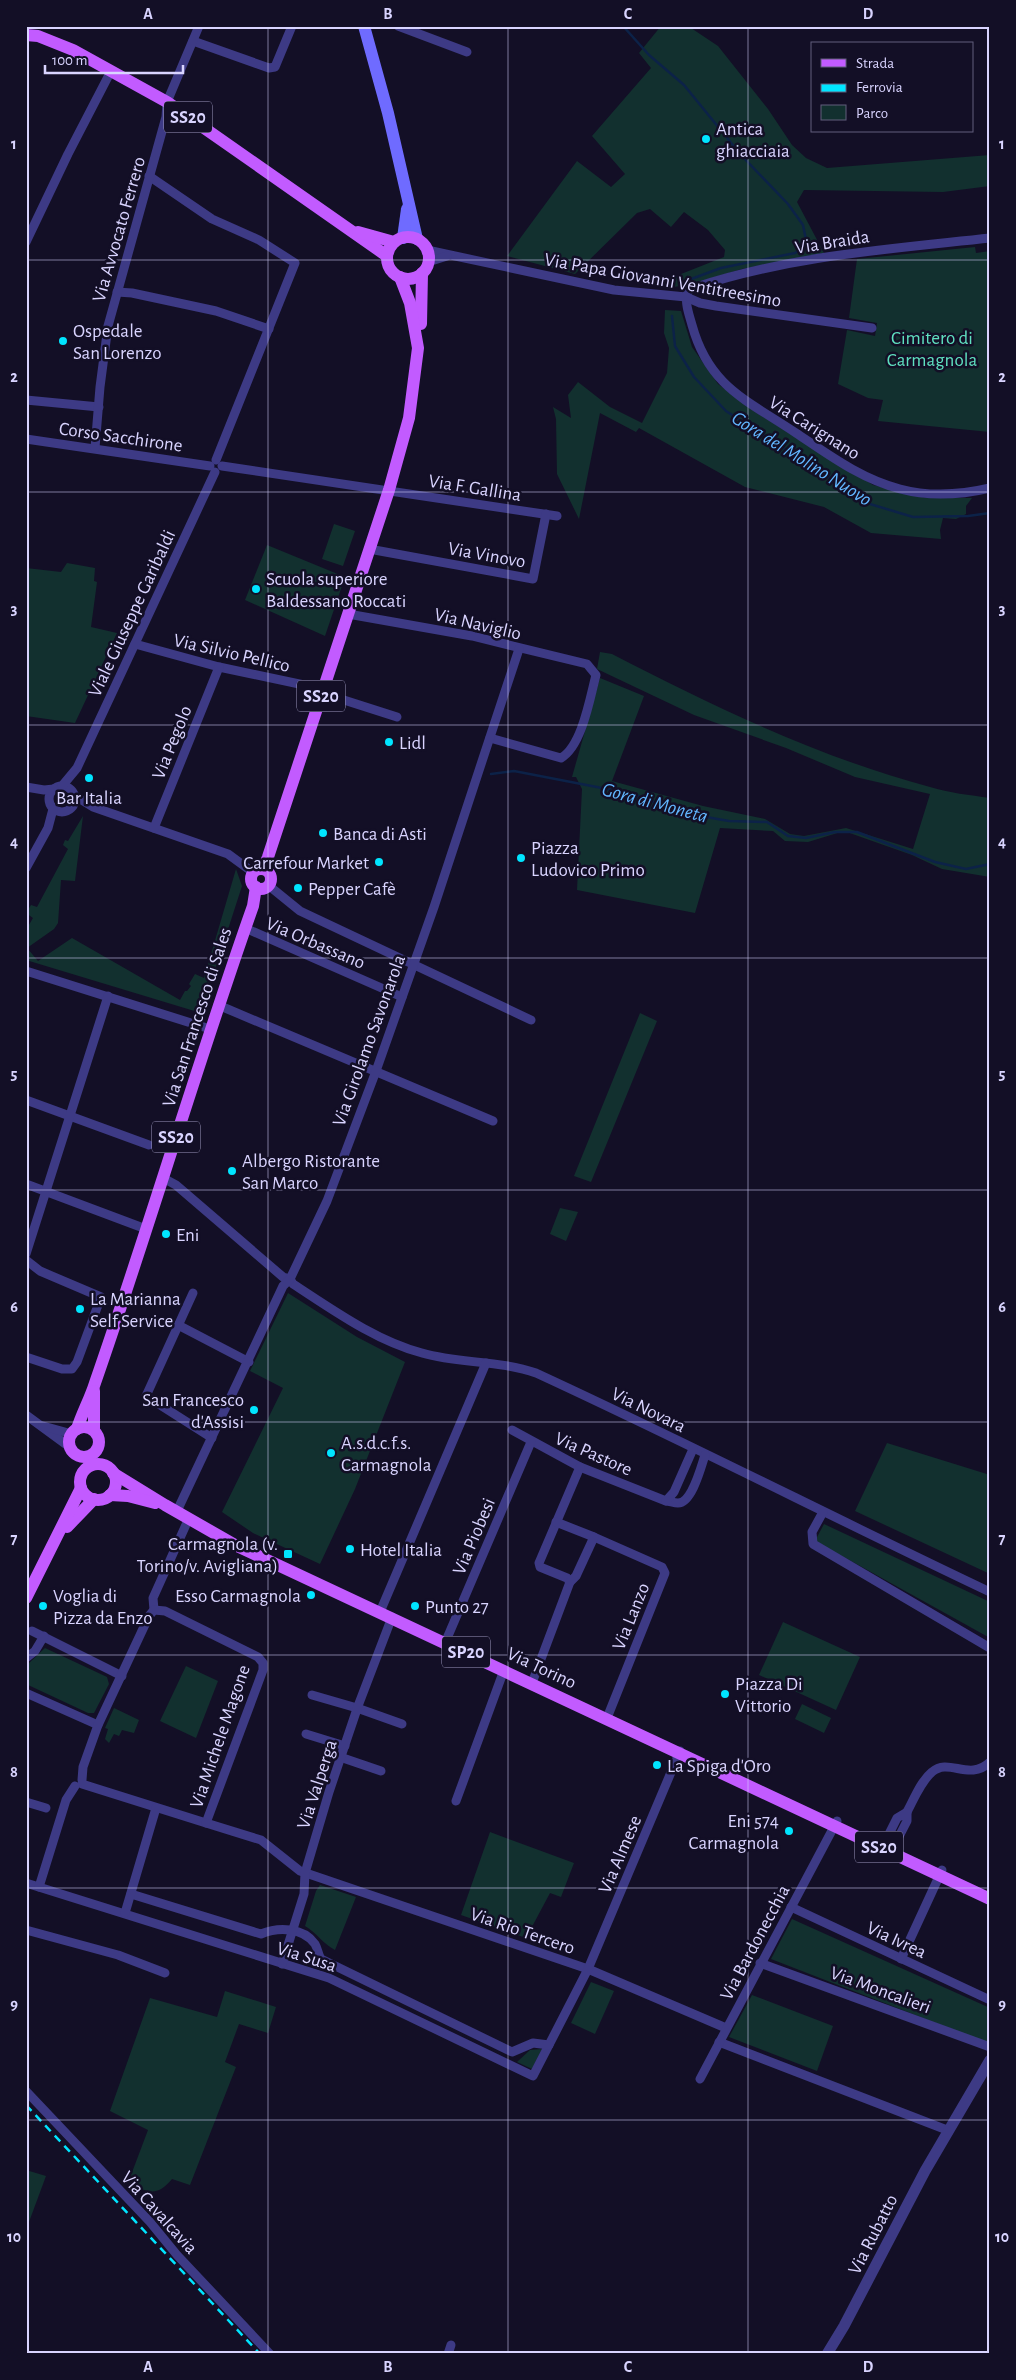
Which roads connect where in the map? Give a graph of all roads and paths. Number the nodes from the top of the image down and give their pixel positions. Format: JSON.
{"nodes":[{"id":1,"x":199,"y":26,"type":"edge"},
{"id":2,"x":292,"y":26,"type":"edge"},
{"id":3,"x":364,"y":26,"type":"edge"},
{"id":4,"x":398,"y":26,"type":"edge"},
{"id":5,"x":26,"y":35,"type":"edge"},
{"id":6,"x":193,"y":41,"type":"junction"},
{"id":7,"x":468,"y":52,"type":"dead end"},
{"id":8,"x":111,"y":71,"type":"junction"},
{"id":9,"x":167,"y":102,"type":"junction"},
{"id":10,"x":149,"y":176,"type":"junction"},
{"id":11,"x":406,"y":199,"type":"junction"},
{"id":12,"x":339,"y":221,"type":"junction"},
{"id":13,"x":990,"y":238,"type":"edge"},
{"id":14,"x":417,"y":239,"type":"junction"},
{"id":15,"x":398,"y":240,"type":"junction"},
{"id":16,"x":26,"y":242,"type":"edge"},
{"id":17,"x":387,"y":256,"type":"junction"},
{"id":18,"x":426,"y":262,"type":"junction"},
{"id":19,"x":400,"y":277,"type":"junction"},
{"id":20,"x":117,"y":292,"type":"junction"},
{"id":21,"x":686,"y":297,"type":"junction"},
{"id":22,"x":872,"y":328,"type":"dead end"},
{"id":23,"x":269,"y":329,"type":"junction"},
{"id":24,"x":418,"y":348,"type":"junction"},
{"id":25,"x":26,"y":400,"type":"edge"},
{"id":26,"x":99,"y":407,"type":"junction"},
{"id":27,"x":26,"y":439,"type":"edge"},
{"id":28,"x":96,"y":448,"type":"junction"},
{"id":29,"x":216,"y":466,"type":"junction"},
{"id":30,"x":990,"y":488,"type":"edge"},
{"id":31,"x":389,"y":490,"type":"junction"},
{"id":32,"x":546,"y":514,"type":"junction"},
{"id":33,"x":557,"y":516,"type":"dead end"},
{"id":34,"x":369,"y":549,"type":"junction"},
{"id":35,"x":348,"y":614,"type":"junction"},
{"id":36,"x":135,"y":644,"type":"junction"},
{"id":37,"x":519,"y":649,"type":"junction"},
{"id":38,"x":219,"y":667,"type":"junction"},
{"id":39,"x":322,"y":691,"type":"junction"},
{"id":40,"x":397,"y":717,"type":"dead end"},
{"id":41,"x":490,"y":738,"type":"junction"},
{"id":42,"x":77,"y":768,"type":"junction"},
{"id":43,"x":30,"y":788,"type":"edge"},
{"id":44,"x":58,"y":788,"type":"junction"},
{"id":45,"x":73,"y":793,"type":"junction"},
{"id":46,"x":93,"y":807,"type":"junction"},
{"id":47,"x":54,"y":808,"type":"junction"},
{"id":48,"x":72,"y":808,"type":"junction"},
{"id":49,"x":154,"y":828,"type":"junction"},
{"id":50,"x":26,"y":868,"type":"edge"},
{"id":51,"x":258,"y":871,"type":"junction"},
{"id":52,"x":262,"y":886,"type":"junction"},
{"id":53,"x":245,"y":928,"type":"junction"},
{"id":54,"x":413,"y":964,"type":"junction"},
{"id":55,"x":26,"y":971,"type":"edge"},
{"id":56,"x":108,"y":996,"type":"junction"},
{"id":57,"x":402,"y":997,"type":"junction"},
{"id":58,"x":218,"y":1005,"type":"junction"},
{"id":59,"x":531,"y":1020,"type":"dead end"},
{"id":60,"x":210,"y":1029,"type":"junction"},
{"id":61,"x":376,"y":1071,"type":"junction"},
{"id":62,"x":26,"y":1100,"type":"edge"},
{"id":63,"x":70,"y":1116,"type":"junction"},
{"id":64,"x":493,"y":1121,"type":"dead end"},
{"id":65,"x":149,"y":1145,"type":"dead end"},
{"id":66,"x":163,"y":1178,"type":"junction"},
{"id":67,"x":26,"y":1184,"type":"edge"},
{"id":68,"x":45,"y":1192,"type":"junction"},
{"id":69,"x":146,"y":1229,"type":"junction"},
{"id":70,"x":26,"y":1254,"type":"edge"},
{"id":71,"x":26,"y":1260,"type":"edge"},
{"id":72,"x":290,"y":1279,"type":"junction"},
{"id":73,"x":193,"y":1293,"type":"dead end"},
{"id":74,"x":178,"y":1325,"type":"junction"},
{"id":75,"x":26,"y":1357,"type":"edge"},
{"id":76,"x":249,"y":1362,"type":"junction"},
{"id":77,"x":486,"y":1363,"type":"junction"},
{"id":78,"x":94,"y":1386,"type":"junction"},
{"id":79,"x":26,"y":1415,"type":"edge"},
{"id":80,"x":43,"y":1426,"type":"junction"},
{"id":81,"x":94,"y":1430,"type":"junction"},
{"id":82,"x":512,"y":1430,"type":"dead end"},
{"id":83,"x":74,"y":1431,"type":"junction"},
{"id":84,"x":212,"y":1438,"type":"junction"},
{"id":85,"x":531,"y":1442,"type":"junction"},
{"id":86,"x":98,"y":1448,"type":"junction"},
{"id":87,"x":693,"y":1449,"type":"junction"},
{"id":88,"x":74,"y":1452,"type":"junction"},
{"id":89,"x":705,"y":1455,"type":"junction"},
{"id":90,"x":580,"y":1467,"type":"junction"},
{"id":91,"x":109,"y":1469,"type":"junction"},
{"id":92,"x":84,"y":1472,"type":"junction"},
{"id":93,"x":81,"y":1488,"type":"junction"},
{"id":94,"x":110,"y":1494,"type":"junction"},
{"id":95,"x":94,"y":1499,"type":"junction"},
{"id":96,"x":666,"y":1500,"type":"junction"},
{"id":97,"x":165,"y":1505,"type":"junction"},
{"id":98,"x":177,"y":1512,"type":"junction"},
{"id":99,"x":823,"y":1512,"type":"junction"},
{"id":100,"x":189,"y":1518,"type":"junction"},
{"id":101,"x":556,"y":1522,"type":"junction"},
{"id":102,"x":60,"y":1534,"type":"junction"},
{"id":103,"x":594,"y":1537,"type":"junction"},
{"id":104,"x":570,"y":1582,"type":"junction"},
{"id":105,"x":29,"y":1590,"type":"edge"},
{"id":106,"x":990,"y":1592,"type":"edge"},
{"id":107,"x":26,"y":1598,"type":"edge"},
{"id":108,"x":154,"y":1610,"type":"junction"},
{"id":109,"x":386,"y":1614,"type":"junction"},
{"id":110,"x":28,"y":1629,"type":"edge"},
{"id":111,"x":44,"y":1636,"type":"junction"},
{"id":112,"x":445,"y":1643,"type":"junction"},
{"id":113,"x":990,"y":1648,"type":"edge"},
{"id":114,"x":26,"y":1658,"type":"edge"},
{"id":115,"x":504,"y":1670,"type":"junction"},
{"id":116,"x":122,"y":1676,"type":"junction"},
{"id":117,"x":532,"y":1683,"type":"junction"},
{"id":118,"x":26,"y":1693,"type":"edge"},
{"id":119,"x":312,"y":1695,"type":"dead end"},
{"id":120,"x":357,"y":1708,"type":"junction"},
{"id":121,"x":607,"y":1718,"type":"junction"},
{"id":122,"x":402,"y":1724,"type":"dead end"},
{"id":123,"x":98,"y":1725,"type":"junction"},
{"id":124,"x":306,"y":1734,"type":"dead end"},
{"id":125,"x":345,"y":1746,"type":"junction"},
{"id":126,"x":680,"y":1751,"type":"junction"},
{"id":127,"x":340,"y":1757,"type":"junction"},
{"id":128,"x":990,"y":1762,"type":"edge"},
{"id":129,"x":381,"y":1771,"type":"dead end"},
{"id":130,"x":79,"y":1782,"type":"junction"},
{"id":131,"x":770,"y":1794,"type":"joint"},
{"id":132,"x":456,"y":1801,"type":"dead end"},
{"id":133,"x":26,"y":1802,"type":"edge"},
{"id":134,"x":46,"y":1808,"type":"dead end"},
{"id":135,"x":156,"y":1808,"type":"junction"},
{"id":136,"x":206,"y":1823,"type":"junction"},
{"id":137,"x":836,"y":1824,"type":"junction"},
{"id":138,"x":887,"y":1848,"type":"junction"},
{"id":139,"x":941,"y":1872,"type":"junction"},
{"id":140,"x":305,"y":1873,"type":"junction"},
{"id":141,"x":26,"y":1883,"type":"edge"},
{"id":142,"x":38,"y":1887,"type":"junction"},
{"id":143,"x":990,"y":1892,"type":"edge"},
{"id":144,"x":131,"y":1894,"type":"junction"},
{"id":145,"x":990,"y":1899,"type":"edge"},
{"id":146,"x":791,"y":1907,"type":"junction"},
{"id":147,"x":125,"y":1913,"type":"junction"},
{"id":148,"x":26,"y":1930,"type":"edge"},
{"id":149,"x":292,"y":1931,"type":"junction"},
{"id":150,"x":901,"y":1959,"type":"junction"},
{"id":151,"x":760,"y":1963,"type":"junction"},
{"id":152,"x":282,"y":1964,"type":"junction"},
{"id":153,"x":588,"y":1970,"type":"junction"},
{"id":154,"x":165,"y":1973,"type":"dead end"},
{"id":155,"x":990,"y":2000,"type":"edge"},
{"id":156,"x":726,"y":2028,"type":"junction"},
{"id":157,"x":719,"y":2042,"type":"junction"},
{"id":158,"x":549,"y":2045,"type":"junction"},
{"id":159,"x":990,"y":2047,"type":"edge"},
{"id":160,"x":990,"y":2060,"type":"edge"},
{"id":161,"x":700,"y":2079,"type":"dead end"},
{"id":162,"x":26,"y":2091,"type":"edge"},
{"id":163,"x":947,"y":2130,"type":"junction"},
{"id":164,"x":451,"y":2345,"type":"dead end"},
{"id":165,"x":270,"y":2354,"type":"edge"},
{"id":166,"x":448,"y":2354,"type":"edge"},
{"id":167,"x":828,"y":2354,"type":"edge"}],
"edges":[{"from":1,"to":6,"type":"street","name":"Via Avvocato Ferrero"},
{"from":2,"to":6,"type":"street"},
{"from":3,"to":11,"type":"main road"},
{"from":4,"to":7,"type":"street"},
{"from":5,"to":8,"type":"main road","number":"SS20"},
{"from":6,"to":9,"type":"street","name":"Via Avvocato Ferrero"},
{"from":8,"to":9,"type":"main road","number":"SS20"},
{"from":8,"to":16,"type":"street"},
{"from":9,"to":10,"type":"street","name":"Via Avvocato Ferrero"},
{"from":9,"to":12,"type":"main road","number":"SS20"},
{"from":10,"to":20,"type":"street","name":"Via Avvocato Ferrero"},
{"from":10,"to":23,"type":"street","name":"Viale Giuseppe Garibaldi"},
{"from":11,"to":14,"type":"main road"},
{"from":11,"to":15,"type":"main road"},
{"from":12,"to":15,"type":"main road"},
{"from":12,"to":17,"type":"main road"},
{"from":13,"to":21,"type":"street","name":"Via Braida"},
{"from":14,"to":15,"type":"main road"},
{"from":14,"to":18,"type":"main road"},
{"from":15,"to":17,"type":"main road"},
{"from":17,"to":19,"type":"main road"},
{"from":18,"to":19,"type":"main road"},
{"from":18,"to":21,"type":"street","name":"Via Papa Giovanni Ventitreesimo"},
{"from":18,"to":24,"type":"main road","number":"SS20"},
{"from":19,"to":24,"type":"main road","number":"SS20"},
{"from":20,"to":23,"type":"street"},
{"from":20,"to":26,"type":"street","name":"Via Avvocato Ferrero"},
{"from":21,"to":22,"type":"street","name":"Via Papa Giovanni Ventitreesimo"},
{"from":21,"to":30,"type":"street","name":"Via Carignano"},
{"from":23,"to":29,"type":"street","name":"Viale Giuseppe Garibaldi"},
{"from":24,"to":31,"type":"main road","number":"SS20"},
{"from":25,"to":26,"type":"street"},
{"from":26,"to":28,"type":"street","name":"Via Avvocato Ferrero"},
{"from":27,"to":28,"type":"street","name":"Corso Sacchirone"},
{"from":28,"to":29,"type":"street","name":"Corso Sacchirone"},
{"from":29,"to":31,"type":"street","name":"Corso Sacchirone"},
{"from":29,"to":36,"type":"street","name":"Viale Giuseppe Garibaldi"},
{"from":31,"to":32,"type":"street","name":"Via F. Gallina"},
{"from":31,"to":34,"type":"main road","number":"SS20"},
{"from":32,"to":33,"type":"street","name":"Via F. Gallina"},
{"from":32,"to":34,"type":"street","name":"Via Vinovo"},
{"from":34,"to":35,"type":"main road","number":"SS20"},
{"from":35,"to":37,"type":"street","name":"Via Naviglio"},
{"from":35,"to":39,"type":"main road","number":"SS20"},
{"from":36,"to":38,"type":"street","name":"Via Silvio Pellico"},
{"from":36,"to":42,"type":"street","name":"Viale Giuseppe Garibaldi"},
{"from":37,"to":41,"type":"street","name":"Via Girolamo Savonarola"},
{"from":37,"to":41,"type":"street","name":"Via Naviglio"},
{"from":38,"to":39,"type":"street","name":"Via Silvio Pellico"},
{"from":38,"to":49,"type":"street","name":"Via Pegolo"},
{"from":39,"to":40,"type":"street","name":"Via Silvio Pellico"},
{"from":39,"to":51,"type":"main road","number":"SS20"},
{"from":41,"to":54,"type":"street","name":"Via Girolamo Savonarola"},
{"from":42,"to":44,"type":"street","name":"Viale Giuseppe Garibaldi"},
{"from":42,"to":45,"type":"street","name":"Viale Giuseppe Garibaldi"},
{"from":43,"to":44,"type":"street"},
{"from":43,"to":47,"type":"street"},
{"from":44,"to":45,"type":"street"},
{"from":44,"to":47,"type":"street"},
{"from":45,"to":46,"type":"street"},
{"from":45,"to":48,"type":"street","name":"Viale Giuseppe Garibaldi"},
{"from":46,"to":48,"type":"street"},
{"from":46,"to":49,"type":"street"},
{"from":47,"to":48,"type":"street"},
{"from":47,"to":50,"type":"street"},
{"from":49,"to":51,"type":"street"},
{"from":51,"to":52,"type":"main road"},
{"from":52,"to":53,"type":"main road","name":"Via San Francesco di Sales","number":"SS20"},
{"from":52,"to":54,"type":"street"},
{"from":53,"to":57,"type":"street","name":"Via Orbassano"},
{"from":53,"to":58,"type":"main road","name":"Via San Francesco di Sales","number":"SS20"},
{"from":54,"to":57,"type":"street","name":"Via Girolamo Savonarola"},
{"from":54,"to":59,"type":"street"},
{"from":55,"to":56,"type":"street"},
{"from":56,"to":60,"type":"street"},
{"from":56,"to":63,"type":"street"},
{"from":57,"to":61,"type":"street","name":"Via Girolamo Savonarola"},
{"from":58,"to":60,"type":"main road","name":"Via San Francesco di Sales","number":"SS20"},
{"from":58,"to":61,"type":"street"},
{"from":60,"to":66,"type":"main road","name":"Via San Francesco di Sales","number":"SS20"},
{"from":61,"to":64,"type":"street"},
{"from":61,"to":72,"type":"street","name":"Via Girolamo Savonarola"},
{"from":62,"to":63,"type":"street"},
{"from":63,"to":65,"type":"street"},
{"from":63,"to":68,"type":"street"},
{"from":66,"to":69,"type":"main road","name":"Via San Francesco di Sales","number":"SS20"},
{"from":66,"to":72,"type":"street","name":"Via Novara"},
{"from":67,"to":68,"type":"street"},
{"from":68,"to":69,"type":"street"},
{"from":68,"to":70,"type":"street"},
{"from":69,"to":78,"type":"main road","name":"Via San Francesco di Sales","number":"SS20"},
{"from":71,"to":75,"type":"street"},
{"from":72,"to":76,"type":"street","name":"Via Girolamo Savonarola"},
{"from":72,"to":77,"type":"street","name":"Via Novara"},
{"from":73,"to":74,"type":"street"},
{"from":74,"to":76,"type":"street"},
{"from":74,"to":84,"type":"street"},
{"from":76,"to":84,"type":"street","name":"Via Girolamo Savonarola"},
{"from":77,"to":87,"type":"street","name":"Via Novara"},
{"from":77,"to":109,"type":"street","name":"Via Valperga"},
{"from":78,"to":81,"type":"main road","name":"Via San Francesco di Sales","number":"SS20"},
{"from":78,"to":83,"type":"main road","name":"Via San Francesco di Sales","number":"SS20"},
{"from":79,"to":80,"type":"street"},
{"from":80,"to":83,"type":"street"},
{"from":80,"to":88,"type":"street"},
{"from":81,"to":83,"type":"main road"},
{"from":81,"to":86,"type":"main road"},
{"from":82,"to":85,"type":"street","name":"Via Pastore"},
{"from":83,"to":88,"type":"main road"},
{"from":84,"to":98,"type":"street","name":"Via Girolamo Savonarola"},
{"from":85,"to":90,"type":"street","name":"Via Pastore"},
{"from":85,"to":112,"type":"street","name":"Via Piobesi"},
{"from":86,"to":88,"type":"main road"},
{"from":86,"to":91,"type":"main road"},
{"from":87,"to":89,"type":"street","name":"Via Novara"},
{"from":87,"to":96,"type":"street"},
{"from":88,"to":92,"type":"main road"},
{"from":89,"to":96,"type":"street","name":"Via Pastore"},
{"from":89,"to":99,"type":"street","name":"Via Novara"},
{"from":90,"to":96,"type":"street","name":"Via Pastore"},
{"from":90,"to":101,"type":"street"},
{"from":91,"to":92,"type":"main road"},
{"from":91,"to":94,"type":"main road"},
{"from":91,"to":97,"type":"main road","name":"Via Torino"},
{"from":92,"to":93,"type":"main road"},
{"from":93,"to":95,"type":"main road"},
{"from":93,"to":102,"type":"main road"},
{"from":94,"to":95,"type":"main road"},
{"from":94,"to":97,"type":"main road","name":"Via Torino"},
{"from":95,"to":102,"type":"main road"},
{"from":97,"to":98,"type":"main road","name":"Via Torino","number":"SP20"},
{"from":98,"to":100,"type":"main road","name":"Via Torino","number":"SP20"},
{"from":99,"to":106,"type":"street","name":"Via Novara"},
{"from":99,"to":113,"type":"street"},
{"from":100,"to":108,"type":"street"},
{"from":100,"to":109,"type":"main road","name":"Via Torino","number":"SP20"},
{"from":101,"to":103,"type":"street"},
{"from":101,"to":104,"type":"street"},
{"from":102,"to":105,"type":"main road"},
{"from":103,"to":104,"type":"street"},
{"from":103,"to":121,"type":"street","name":"Via Lanzo"},
{"from":104,"to":117,"type":"street"},
{"from":105,"to":107,"type":"main road"},
{"from":108,"to":116,"type":"street"},
{"from":108,"to":136,"type":"street","name":"Via Michele Magone"},
{"from":109,"to":112,"type":"main road","name":"Via Torino","number":"SP20"},
{"from":109,"to":120,"type":"street","name":"Via Valperga"},
{"from":110,"to":111,"type":"street"},
{"from":111,"to":114,"type":"street"},
{"from":111,"to":116,"type":"street"},
{"from":112,"to":115,"type":"main road","name":"Via Torino","number":"SP20"},
{"from":115,"to":117,"type":"main road","name":"Via Torino","number":"SP20"},
{"from":115,"to":132,"type":"street"},
{"from":116,"to":123,"type":"street"},
{"from":117,"to":121,"type":"main road","name":"Via Torino","number":"SP20"},
{"from":118,"to":123,"type":"street"},
{"from":119,"to":120,"type":"street"},
{"from":120,"to":122,"type":"street"},
{"from":120,"to":125,"type":"street","name":"Via Valperga"},
{"from":121,"to":126,"type":"main road","name":"Via Torino","number":"SP20"},
{"from":123,"to":130,"type":"street"},
{"from":124,"to":125,"type":"street"},
{"from":125,"to":127,"type":"street","name":"Via Valperga"},
{"from":126,"to":131,"type":"main road","name":"Via Torino","number":"SP20"},
{"from":126,"to":153,"type":"street","name":"Via Almese"},
{"from":127,"to":129,"type":"street"},
{"from":127,"to":140,"type":"street","name":"Via Valperga"},
{"from":128,"to":138,"type":"street"},
{"from":130,"to":135,"type":"street","name":"Via Michele Magone"},
{"from":130,"to":142,"type":"street"},
{"from":131,"to":137,"type":"main road","number":"SS20"},
{"from":133,"to":134,"type":"street"},
{"from":135,"to":136,"type":"street","name":"Via Michele Magone"},
{"from":135,"to":144,"type":"street"},
{"from":136,"to":140,"type":"street","name":"Via Michele Magone"},
{"from":137,"to":138,"type":"main road","number":"SS20"},
{"from":137,"to":146,"type":"street","name":"Via Bardonecchia"},
{"from":138,"to":139,"type":"main road","number":"SS20"},
{"from":139,"to":143,"type":"main road","number":"SS20"},
{"from":139,"to":145,"type":"main road","number":"SS20"},
{"from":139,"to":150,"type":"street"},
{"from":140,"to":149,"type":"street","name":"Via Valperga"},
{"from":140,"to":153,"type":"street","name":"Via Rio Tercero"},
{"from":141,"to":142,"type":"street","name":"Via Susa"},
{"from":142,"to":147,"type":"street","name":"Via Susa"},
{"from":144,"to":147,"type":"street"},
{"from":144,"to":149,"type":"street","name":"Via Susa"},
{"from":146,"to":150,"type":"street","name":"Via Ivrea"},
{"from":146,"to":151,"type":"street","name":"Via Bardonecchia"},
{"from":147,"to":152,"type":"street","name":"Via Susa"},
{"from":148,"to":154,"type":"street"},
{"from":149,"to":152,"type":"street","name":"Via Valperga"},
{"from":149,"to":158,"type":"street","name":"Via Susa"},
{"from":150,"to":155,"type":"street","name":"Via Ivrea"},
{"from":151,"to":156,"type":"street","name":"Via Bardonecchia"},
{"from":151,"to":159,"type":"street","name":"Via Moncalieri"},
{"from":152,"to":158,"type":"street","name":"Via Susa"},
{"from":153,"to":156,"type":"street","name":"Via Rio Tercero"},
{"from":153,"to":158,"type":"street","name":"Via Susa"},
{"from":156,"to":157,"type":"street","name":"Via Bardonecchia"},
{"from":157,"to":161,"type":"street","name":"Via Bardonecchia"},
{"from":157,"to":163,"type":"street"},
{"from":160,"to":163,"type":"street","name":"Via Rubatto"},
{"from":162,"to":165,"type":"street","name":"Via Cavalcavia"},
{"from":163,"to":167,"type":"street","name":"Via Rubatto"},
{"from":164,"to":166,"type":"street"}]}
